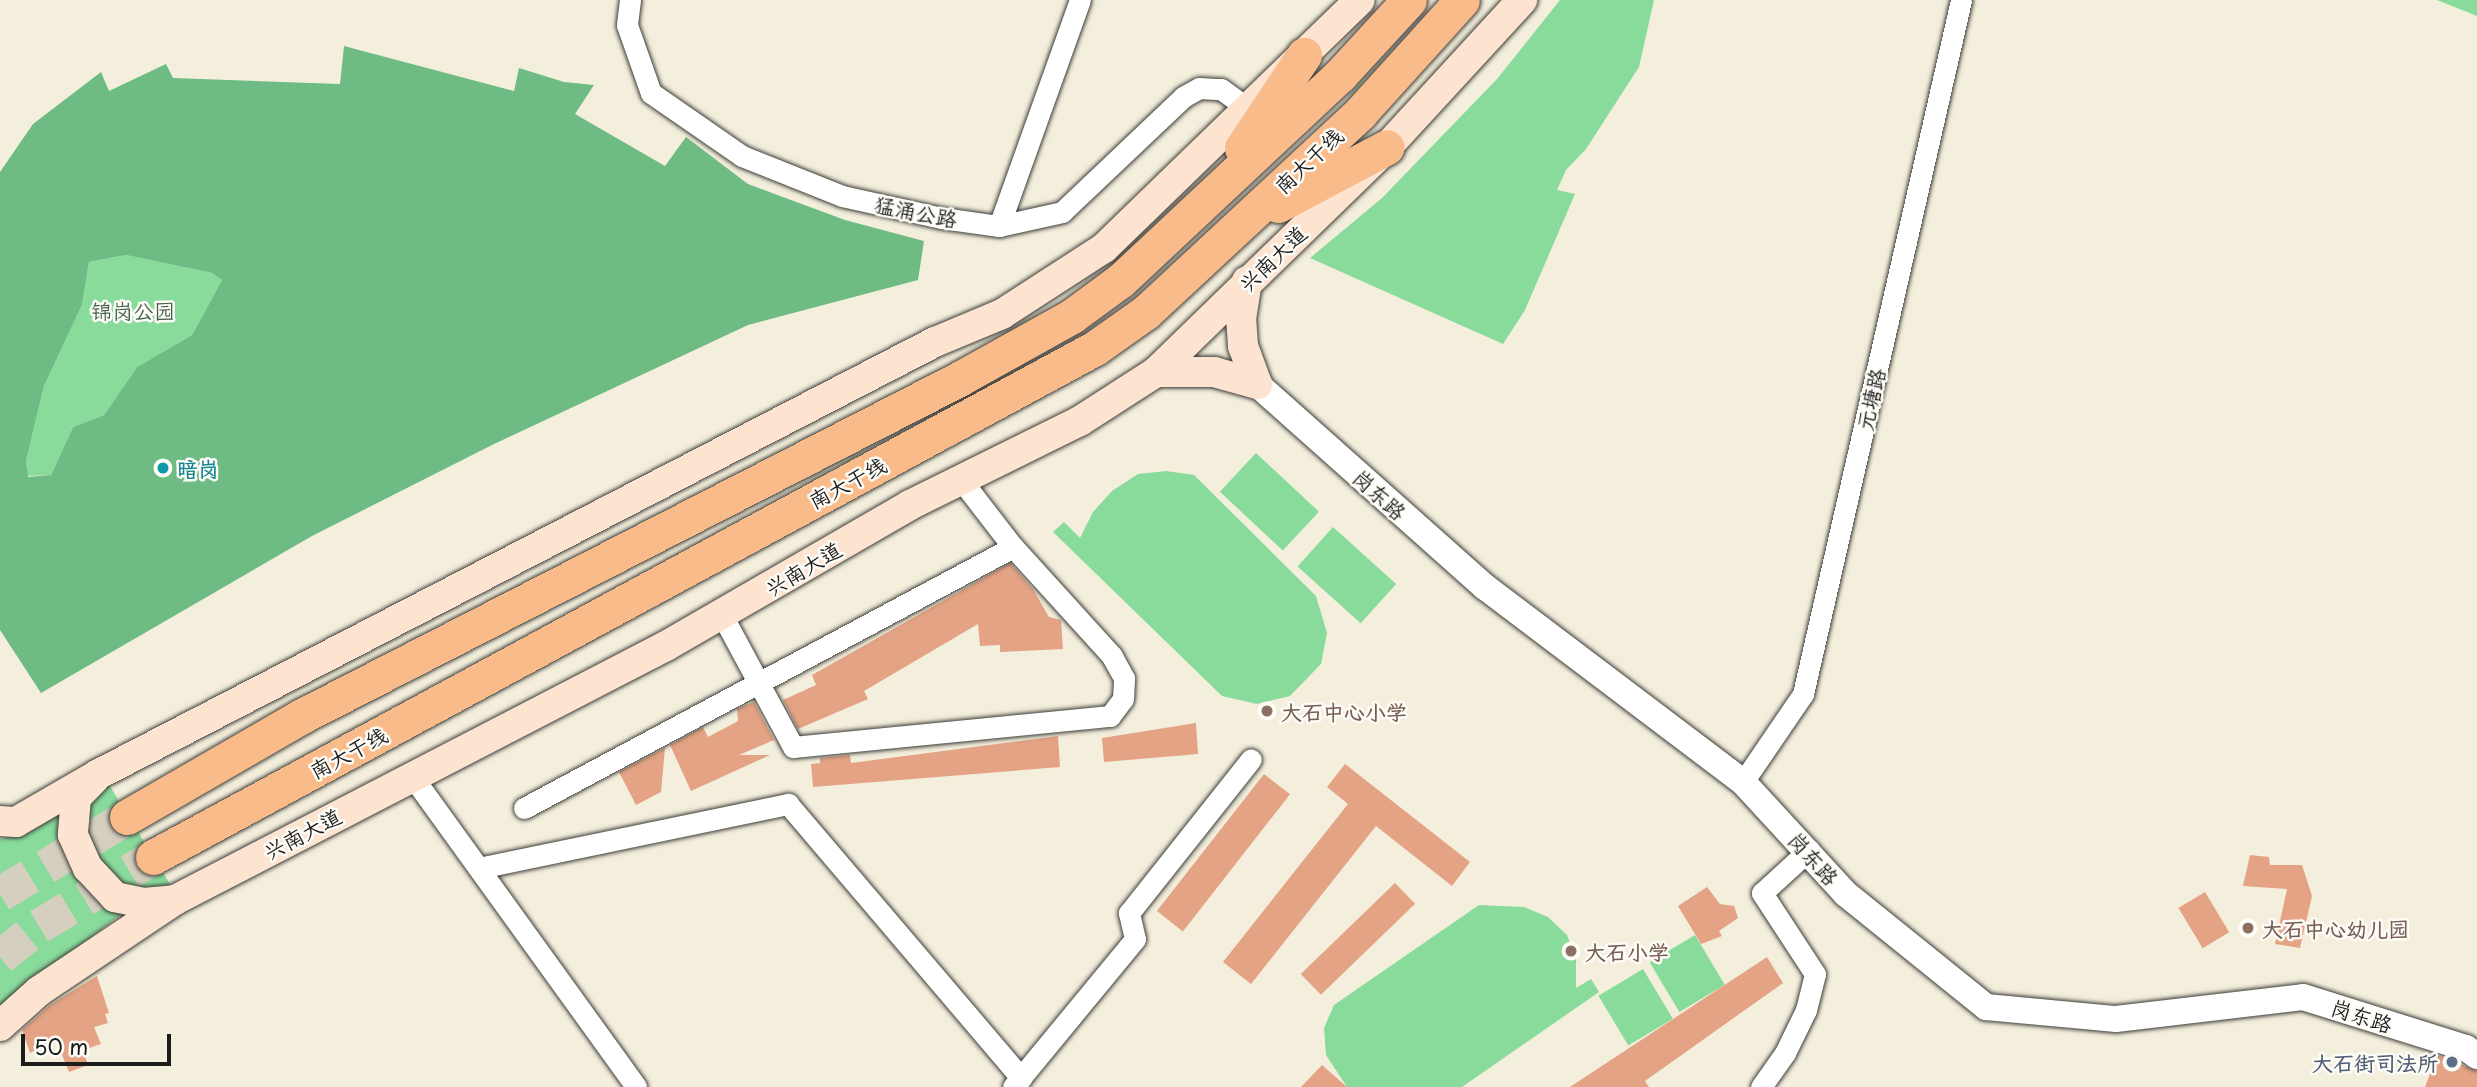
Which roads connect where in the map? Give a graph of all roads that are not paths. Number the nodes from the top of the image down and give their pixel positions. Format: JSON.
{"nodes":[{"id":1,"x":630,"y":0,"type":"edge"},
{"id":2,"x":1080,"y":0,"type":"edge"},
{"id":3,"x":1360,"y":0,"type":"edge"},
{"id":4,"x":1409,"y":0,"type":"edge"},
{"id":5,"x":1462,"y":0,"type":"edge"},
{"id":6,"x":1522,"y":0,"type":"edge"},
{"id":7,"x":1961,"y":0,"type":"edge"},
{"id":8,"x":1304,"y":55,"type":"junction"},
{"id":9,"x":1249,"y":109,"type":"junction"},
{"id":10,"x":1387,"y":147,"type":"junction"},
{"id":11,"x":1207,"y":200,"type":"junction"},
{"id":12,"x":999,"y":226,"type":"junction"},
{"id":13,"x":1235,"y":228,"type":"junction"},
{"id":14,"x":1247,"y":281,"type":"junction"},
{"id":15,"x":1156,"y":372,"type":"junction"},
{"id":16,"x":1257,"y":384,"type":"junction"},
{"id":17,"x":962,"y":481,"type":"junction"},
{"id":18,"x":1013,"y":547,"type":"junction"},
{"id":19,"x":722,"y":615,"type":"junction"},
{"id":20,"x":760,"y":684,"type":"junction"},
{"id":21,"x":1251,"y":759,"type":"dead end"},
{"id":22,"x":97,"y":775,"type":"junction"},
{"id":23,"x":412,"y":776,"type":"junction"},
{"id":24,"x":1743,"y":782,"type":"junction"},
{"id":25,"x":524,"y":808,"type":"dead end"},
{"id":26,"x":127,"y":817,"type":"tunnel mouth"},
{"id":27,"x":0,"y":821,"type":"edge"},
{"id":28,"x":1809,"y":850,"type":"junction"},
{"id":29,"x":153,"y":858,"type":"tunnel mouth"},
{"id":30,"x":479,"y":868,"type":"junction"},
{"id":31,"x":175,"y":900,"type":"junction"},
{"id":32,"x":0,"y":1026,"type":"edge"},
{"id":33,"x":2477,"y":1056,"type":"edge"},
{"id":34,"x":1017,"y":1082,"type":"edge"},
{"id":35,"x":636,"y":1087,"type":"edge"},
{"id":36,"x":1761,"y":1087,"type":"edge"}],
"edges":[{"from":1,"to":12,"type":"street","name":"猛涌公路"},
{"from":2,"to":12,"type":"street"},
{"from":3,"to":8,"type":"main road"},
{"from":4,"to":11,"type":"highway","name":"南大干线"},
{"from":5,"to":13,"type":"highway","name":"南大干线"},
{"from":6,"to":10,"type":"main road","name":"兴南大道"},
{"from":7,"to":24,"type":"street","name":"元塘路"},
{"from":8,"to":9,"type":"main road"},
{"from":8,"to":11,"type":"highway"},
{"from":9,"to":12,"type":"street","name":"猛涌公路"},
{"from":9,"to":22,"type":"main road"},
{"from":10,"to":13,"type":"highway"},
{"from":10,"to":14,"type":"main road","name":"兴南大道"},
{"from":11,"to":26,"type":"highway","name":"南大干线"},
{"from":13,"to":29,"type":"highway","name":"南大干线"},
{"from":14,"to":15,"type":"main road","name":"兴南大道"},
{"from":14,"to":16,"type":"main road"},
{"from":15,"to":16,"type":"main road"},
{"from":15,"to":17,"type":"main road","name":"兴南大道"},
{"from":16,"to":24,"type":"street","name":"岗东路"},
{"from":17,"to":18,"type":"street"},
{"from":17,"to":19,"type":"main road","name":"兴南大道"},
{"from":18,"to":20,"type":"street"},
{"from":18,"to":20,"type":"street"},
{"from":19,"to":20,"type":"street"},
{"from":19,"to":23,"type":"main road","name":"兴南大道"},
{"from":20,"to":25,"type":"street"},
{"from":21,"to":34,"type":"street"},
{"from":22,"to":27,"type":"main road"},
{"from":22,"to":31,"type":"main road"},
{"from":23,"to":30,"type":"street"},
{"from":23,"to":31,"type":"main road","name":"兴南大道"},
{"from":24,"to":28,"type":"street","name":"岗东路"},
{"from":28,"to":33,"type":"street","name":"岗东路"},
{"from":28,"to":36,"type":"street"},
{"from":30,"to":34,"type":"street"},
{"from":30,"to":35,"type":"street"},
{"from":31,"to":32,"type":"main road","name":"兴南大道"}]}
